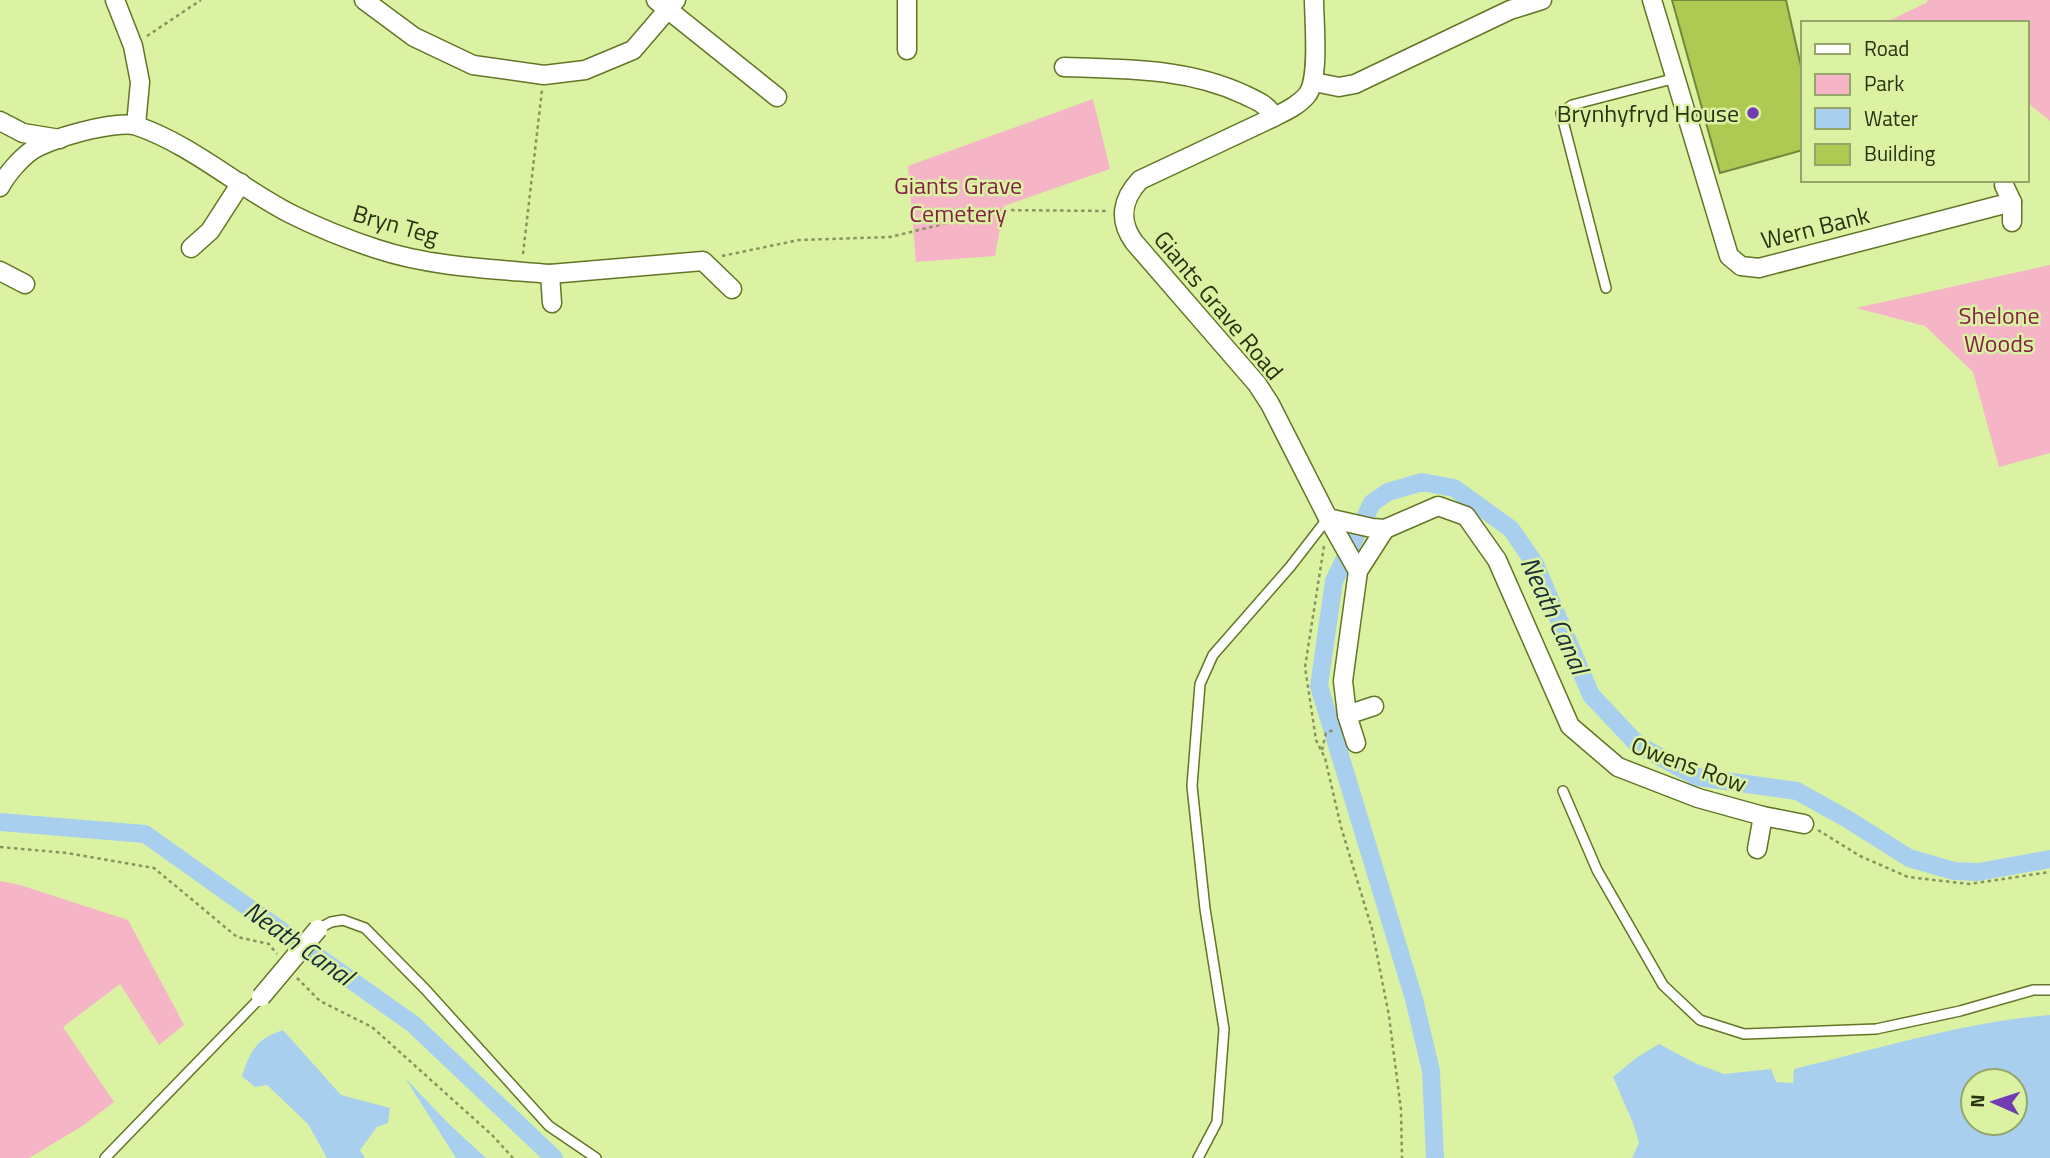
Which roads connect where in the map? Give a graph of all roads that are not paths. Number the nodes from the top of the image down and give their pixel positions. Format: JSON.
{"nodes":[{"id":1,"x":115,"y":0,"type":"edge"},
{"id":2,"x":364,"y":0,"type":"edge"},
{"id":3,"x":907,"y":0,"type":"edge"},
{"id":4,"x":1314,"y":0,"type":"edge"},
{"id":5,"x":1542,"y":0,"type":"edge"},
{"id":6,"x":1652,"y":0,"type":"edge"},
{"id":7,"x":667,"y":4,"type":"edge"},
{"id":8,"x":907,"y":50,"type":"dead end"},
{"id":9,"x":1064,"y":67,"type":"dead end"},
{"id":10,"x":1676,"y":78,"type":"junction"},
{"id":11,"x":1310,"y":89,"type":"junction"},
{"id":12,"x":777,"y":97,"type":"dead end"},
{"id":13,"x":1274,"y":117,"type":"junction"},
{"id":14,"x":0,"y":121,"type":"edge"},
{"id":15,"x":136,"y":125,"type":"junction"},
{"id":16,"x":61,"y":139,"type":"junction"},
{"id":17,"x":241,"y":183,"type":"junction"},
{"id":18,"x":0,"y":187,"type":"edge"},
{"id":19,"x":2012,"y":222,"type":"dead end"},
{"id":20,"x":191,"y":248,"type":"dead end"},
{"id":21,"x":0,"y":271,"type":"edge"},
{"id":22,"x":550,"y":274,"type":"junction"},
{"id":23,"x":25,"y":284,"type":"dead end"},
{"id":24,"x":1606,"y":288,"type":"dead end"},
{"id":25,"x":732,"y":289,"type":"dead end"},
{"id":26,"x":552,"y":303,"type":"dead end"},
{"id":27,"x":1328,"y":518,"type":"junction"},
{"id":28,"x":1379,"y":529,"type":"junction"},
{"id":29,"x":1357,"y":568,"type":"junction"},
{"id":30,"x":1374,"y":706,"type":"dead end"},
{"id":31,"x":1346,"y":715,"type":"junction"},
{"id":32,"x":1356,"y":743,"type":"dead end"},
{"id":33,"x":1563,"y":791,"type":"dead end"},
{"id":34,"x":1763,"y":816,"type":"junction"},
{"id":35,"x":1804,"y":824,"type":"road end"},
{"id":36,"x":1756,"y":849,"type":"dead end"},
{"id":37,"x":318,"y":929,"type":"joint"},
{"id":38,"x":2050,"y":990,"type":"edge"},
{"id":39,"x":261,"y":997,"type":"joint"},
{"id":40,"x":104,"y":1158,"type":"edge"},
{"id":41,"x":596,"y":1158,"type":"edge"},
{"id":42,"x":1198,"y":1158,"type":"edge"}],
"edges":[{"from":1,"to":15,"type":"street"},
{"from":2,"to":7,"type":"street"},
{"from":3,"to":8,"type":"street"},
{"from":4,"to":11,"type":"street"},
{"from":5,"to":11,"type":"street"},
{"from":6,"to":10,"type":"street","name":"Wern Bank"},
{"from":7,"to":12,"type":"street"},
{"from":9,"to":13,"type":"street"},
{"from":10,"to":19,"type":"street","name":"Wern Bank"},
{"from":10,"to":24,"type":"lane"},
{"from":11,"to":13,"type":"street"},
{"from":13,"to":27,"type":"street","name":"Giants Grave Road"},
{"from":14,"to":16,"type":"street"},
{"from":15,"to":16,"type":"street","name":"Bryn Teg"},
{"from":15,"to":17,"type":"street","name":"Bryn Teg"},
{"from":16,"to":18,"type":"street","name":"Bryn Teg"},
{"from":17,"to":20,"type":"street"},
{"from":17,"to":22,"type":"street","name":"Bryn Teg"},
{"from":21,"to":23,"type":"street"},
{"from":22,"to":25,"type":"street","name":"Bryn Teg"},
{"from":22,"to":26,"type":"street"},
{"from":27,"to":28,"type":"street"},
{"from":27,"to":29,"type":"street","name":"Giants Grave Road"},
{"from":27,"to":42,"type":"lane"},
{"from":28,"to":29,"type":"street"},
{"from":28,"to":34,"type":"street","name":"Owens Row"},
{"from":29,"to":31,"type":"street"},
{"from":30,"to":31,"type":"street"},
{"from":31,"to":32,"type":"street"},
{"from":33,"to":38,"type":"lane"},
{"from":34,"to":35,"type":"street","name":"Owens Row"},
{"from":34,"to":36,"type":"street","name":"Owens Row"},
{"from":37,"to":39,"type":"street","bridge":true},
{"from":37,"to":41,"type":"lane"},
{"from":39,"to":40,"type":"lane"}]}
